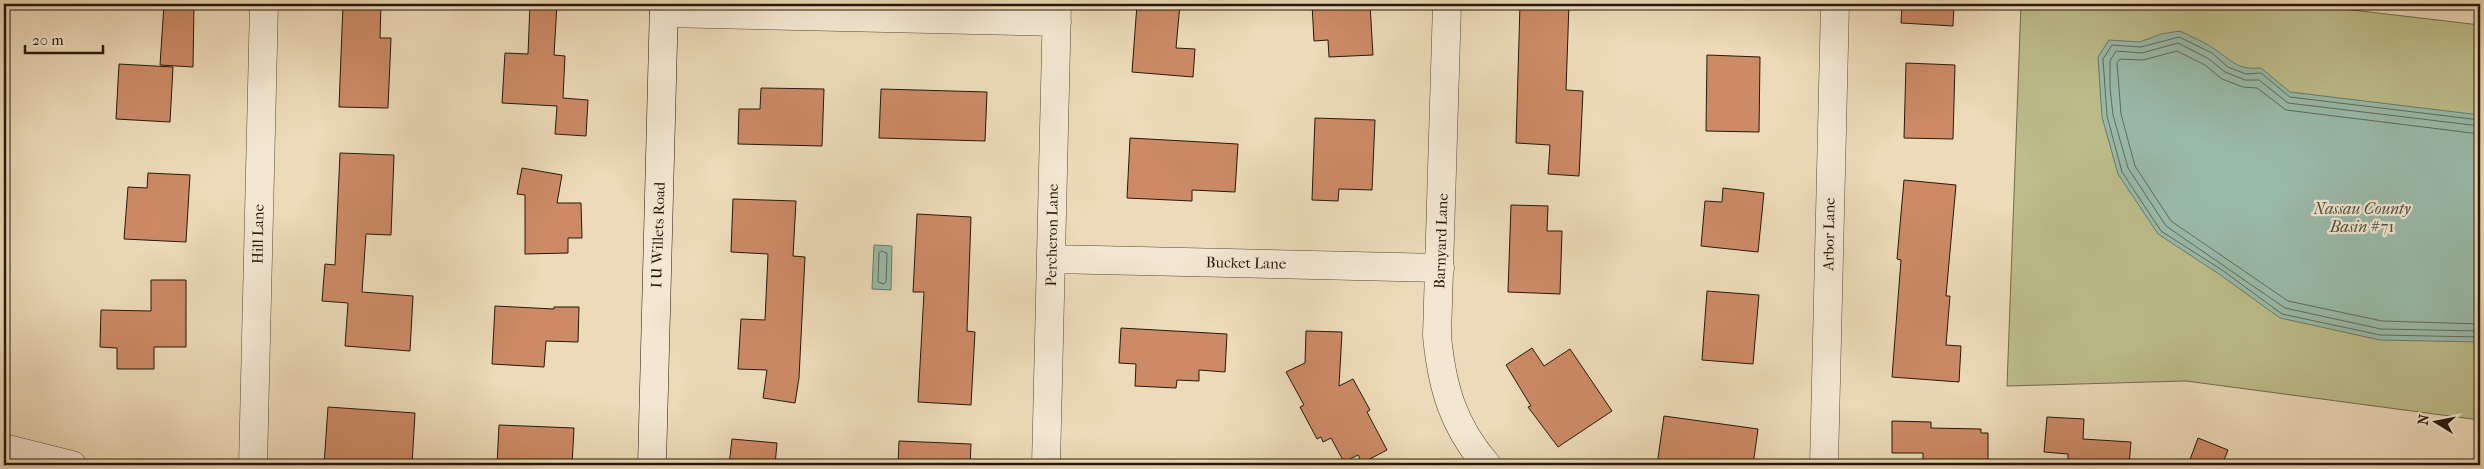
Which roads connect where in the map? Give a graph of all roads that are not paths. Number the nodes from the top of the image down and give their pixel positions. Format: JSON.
{"nodes":[{"id":1,"x":264,"y":4,"type":"edge"},
{"id":2,"x":1447,"y":4,"type":"edge"},
{"id":3,"x":1835,"y":4,"type":"edge"},
{"id":4,"x":664,"y":8,"type":"edge"},
{"id":5,"x":1057,"y":13,"type":"edge"},
{"id":6,"x":1052,"y":259,"type":"junction"},
{"id":7,"x":1440,"y":268,"type":"junction"},
{"id":8,"x":4,"y":448,"type":"edge"},
{"id":9,"x":72,"y":465,"type":"edge"},
{"id":10,"x":253,"y":465,"type":"edge"},
{"id":11,"x":652,"y":465,"type":"edge"},
{"id":12,"x":1046,"y":465,"type":"edge"},
{"id":13,"x":1487,"y":465,"type":"edge"},
{"id":14,"x":1824,"y":465,"type":"edge"}],
"edges":[{"from":1,"to":10,"type":"street","name":"Hill Lane"},
{"from":2,"to":7,"type":"street","name":"Barnyard Lane"},
{"from":3,"to":14,"type":"street","name":"Arbor Lane"},
{"from":4,"to":5,"type":"street"},
{"from":4,"to":11,"type":"street","name":"I U Willets Road"},
{"from":5,"to":6,"type":"street","name":"Percheron Lane"},
{"from":6,"to":7,"type":"street","name":"Bucket Lane"},
{"from":6,"to":12,"type":"street","name":"Percheron Lane"},
{"from":7,"to":13,"type":"street","name":"Barnyard Lane"},
{"from":8,"to":9,"type":"street"}]}
